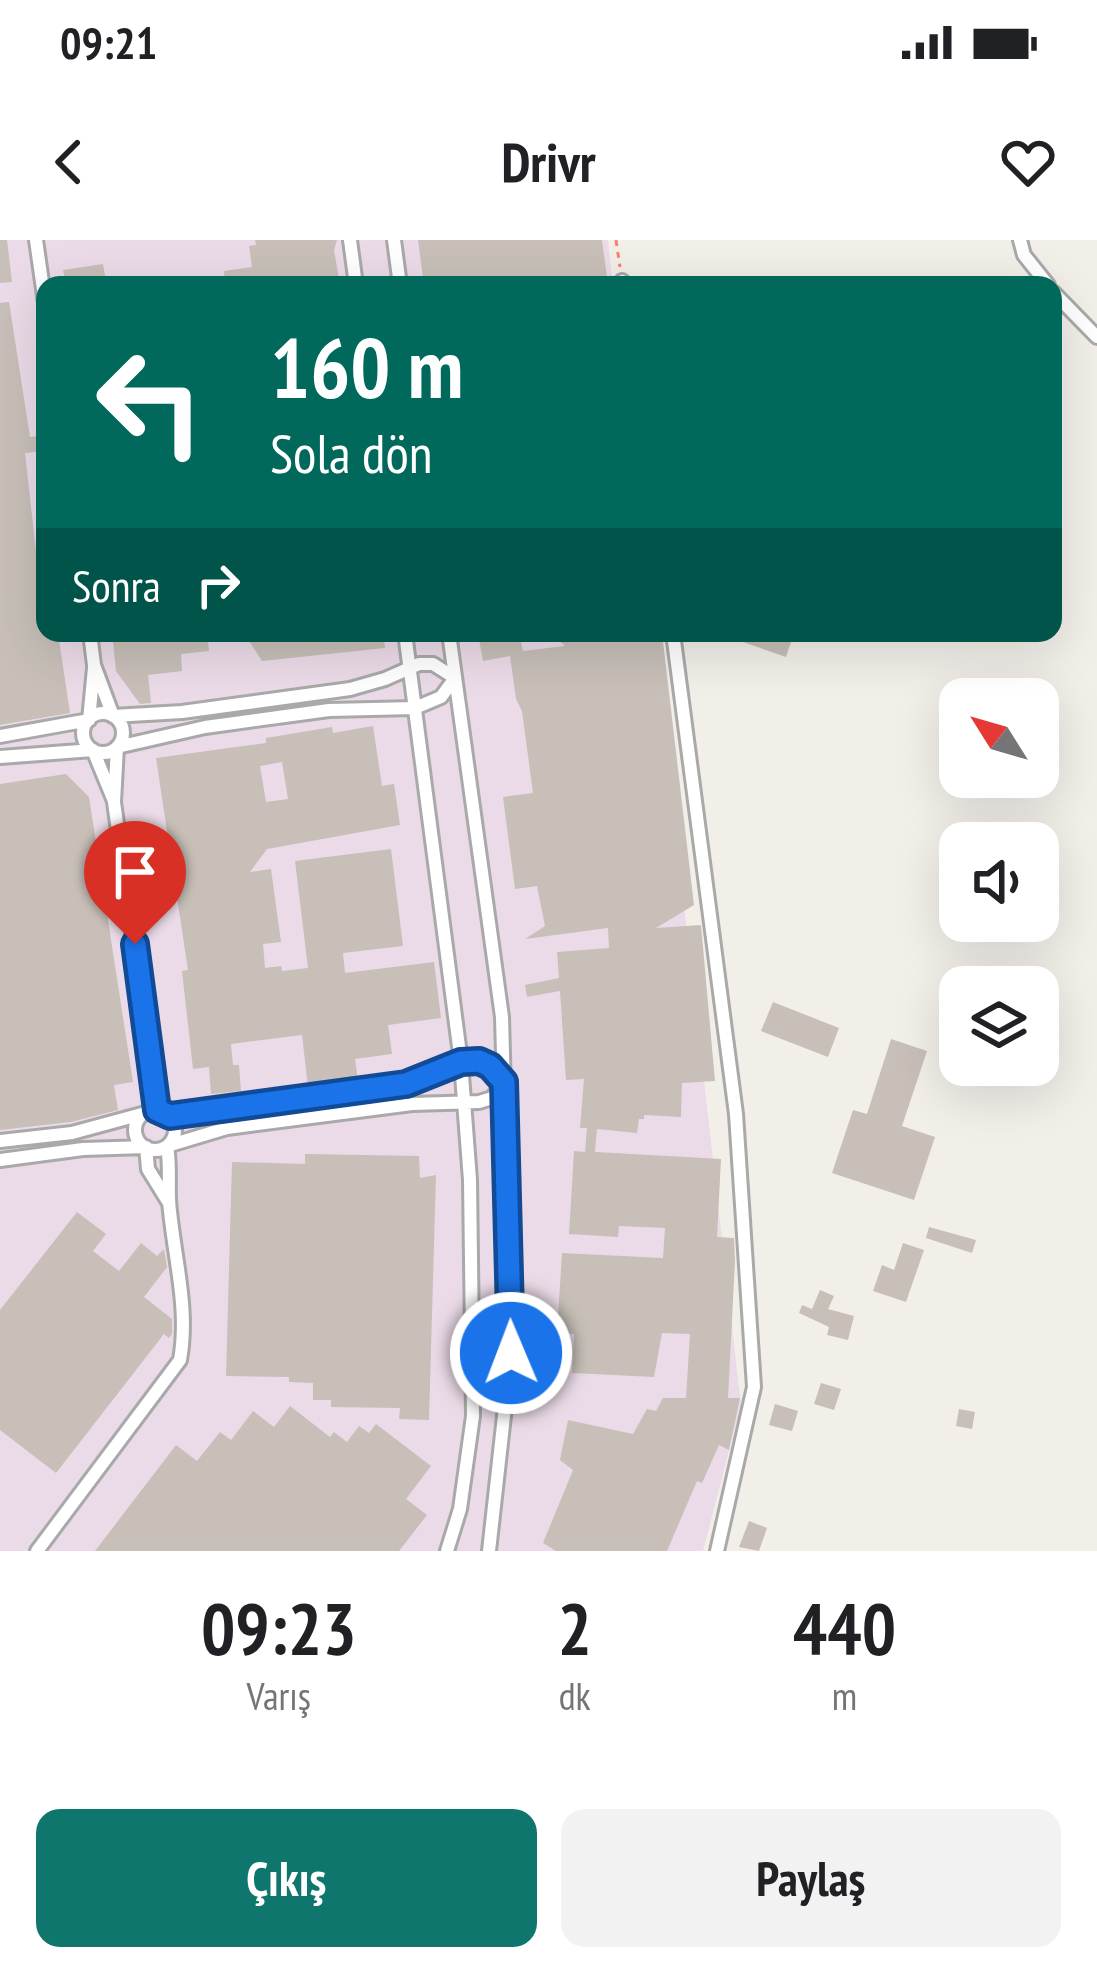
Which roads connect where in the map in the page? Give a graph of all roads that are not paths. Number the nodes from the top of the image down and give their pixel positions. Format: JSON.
{"nodes":[{"id":1,"x":36,"y":240,"type":"edge"},
{"id":2,"x":350,"y":240,"type":"edge"},
{"id":3,"x":394,"y":240,"type":"edge"},
{"id":4,"x":1020,"y":240,"type":"edge"},
{"id":5,"x":41,"y":276,"type":"edge"},
{"id":6,"x":355,"y":276,"type":"edge"},
{"id":7,"x":399,"y":276,"type":"edge"},
{"id":8,"x":1041,"y":276,"type":"edge"},
{"id":9,"x":1062,"y":301,"type":"edge"},
{"id":10,"x":1097,"y":337,"type":"edge"},
{"id":11,"x":91,"y":642,"type":"edge"},
{"id":12,"x":406,"y":642,"type":"edge"},
{"id":13,"x":449,"y":642,"type":"edge"},
{"id":14,"x":674,"y":642,"type":"edge"},
{"id":15,"x":94,"y":665,"type":"junction"},
{"id":16,"x":410,"y":666,"type":"junction"},
{"id":17,"x":455,"y":678,"type":"junction"},
{"id":18,"x":416,"y":708,"type":"junction"},
{"id":19,"x":113,"y":716,"type":"junction"},
{"id":20,"x":89,"y":720,"type":"junction"},
{"id":21,"x":0,"y":736,"type":"edge"},
{"id":22,"x":117,"y":747,"type":"junction"},
{"id":23,"x":94,"y":750,"type":"junction"},
{"id":24,"x":0,"y":757,"type":"edge"},
{"id":25,"x":114,"y":802,"type":"junction"},
{"id":26,"x":461,"y":1062,"type":"junction"},
{"id":27,"x":504,"y":1082,"type":"junction"},
{"id":28,"x":466,"y":1104,"type":"junction"},
{"id":29,"x":163,"y":1113,"type":"junction"},
{"id":30,"x":142,"y":1114,"type":"junction"},
{"id":31,"x":0,"y":1142,"type":"edge"},
{"id":32,"x":167,"y":1146,"type":"junction"},
{"id":33,"x":146,"y":1147,"type":"junction"},
{"id":34,"x":0,"y":1160,"type":"edge"},
{"id":35,"x":169,"y":1203,"type":"junction"},
{"id":36,"x":37,"y":1551,"type":"edge"},
{"id":37,"x":447,"y":1551,"type":"edge"},
{"id":38,"x":488,"y":1551,"type":"edge"},
{"id":39,"x":717,"y":1551,"type":"edge"}],
"edges":[{"from":1,"to":5,"type":"street"},
{"from":2,"to":6,"type":"street"},
{"from":3,"to":7,"type":"street"},
{"from":4,"to":8,"type":"street"},
{"from":9,"to":10,"type":"street"},
{"from":11,"to":15,"type":"street"},
{"from":12,"to":16,"type":"street"},
{"from":13,"to":17,"type":"street"},
{"from":14,"to":39,"type":"street"},
{"from":15,"to":19,"type":"street"},
{"from":15,"to":20,"type":"street"},
{"from":16,"to":17,"type":"street"},
{"from":16,"to":18,"type":"street"},
{"from":16,"to":19,"type":"street"},
{"from":17,"to":18,"type":"street"},
{"from":17,"to":27,"type":"street"},
{"from":18,"to":22,"type":"street"},
{"from":18,"to":26,"type":"street"},
{"from":19,"to":20,"type":"street"},
{"from":19,"to":22,"type":"street"},
{"from":20,"to":21,"type":"street"},
{"from":20,"to":23,"type":"street"},
{"from":22,"to":23,"type":"street"},
{"from":22,"to":25,"type":"street"},
{"from":23,"to":24,"type":"street"},
{"from":23,"to":25,"type":"street"},
{"from":25,"to":29,"type":"street"},
{"from":26,"to":27,"type":"street"},
{"from":26,"to":28,"type":"street"},
{"from":26,"to":29,"type":"street"},
{"from":27,"to":28,"type":"street"},
{"from":27,"to":38,"type":"street"},
{"from":28,"to":32,"type":"street"},
{"from":28,"to":37,"type":"street"},
{"from":29,"to":30,"type":"street"},
{"from":29,"to":32,"type":"street"},
{"from":30,"to":31,"type":"street"},
{"from":30,"to":33,"type":"street"},
{"from":32,"to":33,"type":"street"},
{"from":32,"to":35,"type":"street"},
{"from":33,"to":34,"type":"street"},
{"from":33,"to":35,"type":"street"},
{"from":35,"to":36,"type":"street"}]}
